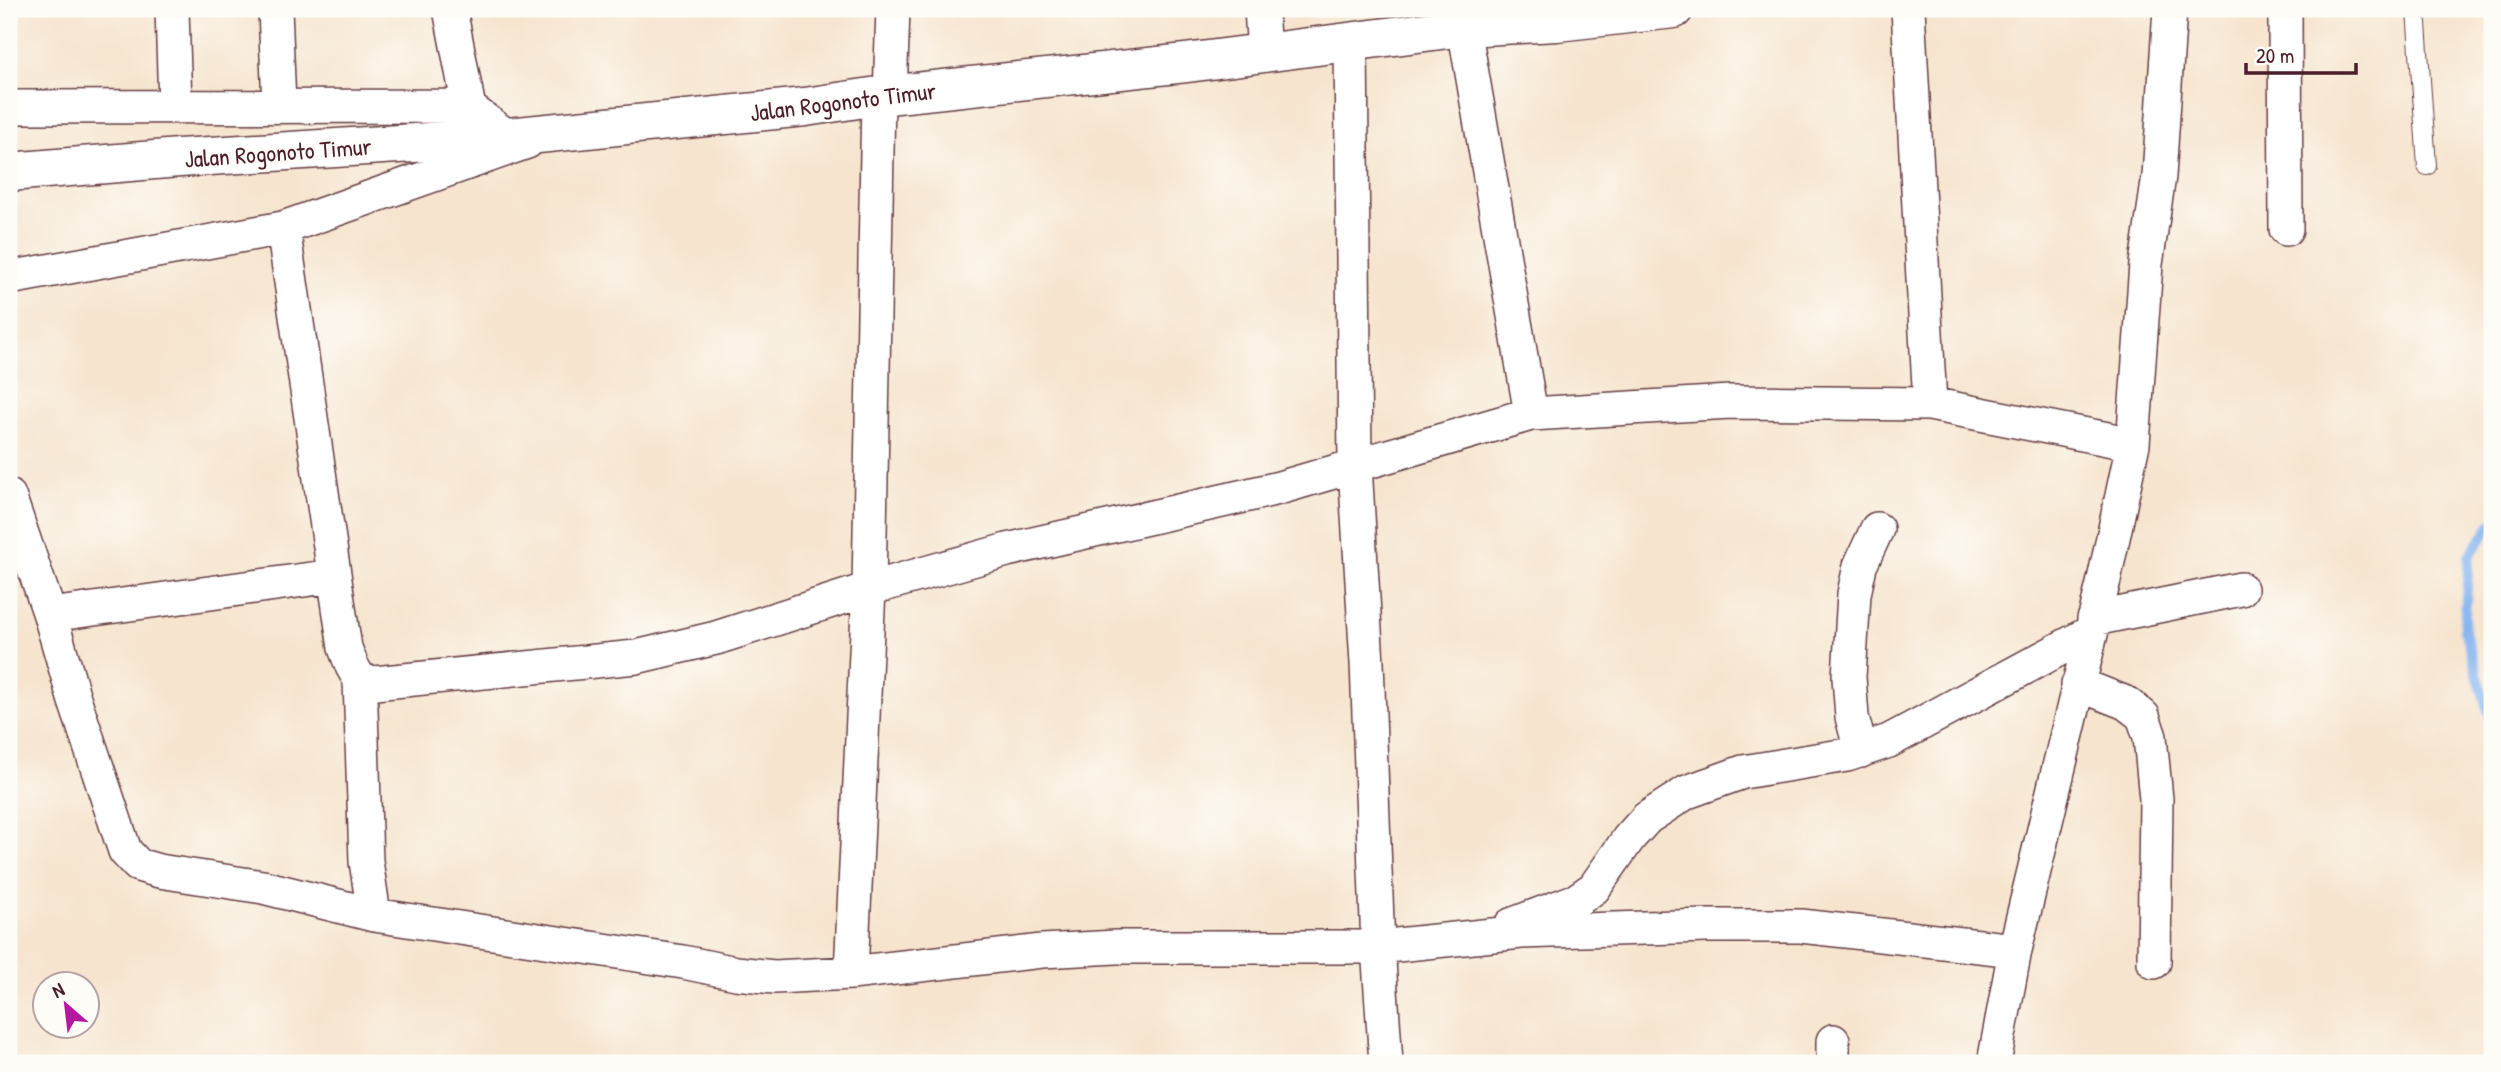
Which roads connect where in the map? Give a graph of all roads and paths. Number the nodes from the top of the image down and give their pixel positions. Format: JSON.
{"nodes":[{"id":1,"x":172,"y":9,"type":"edge"},
{"id":2,"x":275,"y":9,"type":"edge"},
{"id":3,"x":450,"y":9,"type":"edge"},
{"id":4,"x":893,"y":9,"type":"edge"},
{"id":5,"x":1261,"y":9,"type":"edge"},
{"id":6,"x":1674,"y":9,"type":"edge"},
{"id":7,"x":1908,"y":9,"type":"edge"},
{"id":8,"x":2170,"y":9,"type":"edge"},
{"id":9,"x":2285,"y":9,"type":"edge"},
{"id":10,"x":2416,"y":9,"type":"edge"},
{"id":11,"x":1557,"y":15,"type":"edge"},
{"id":12,"x":1464,"y":27,"type":"junction"},
{"id":13,"x":1351,"y":43,"type":"junction"},
{"id":14,"x":1264,"y":52,"type":"junction"},
{"id":15,"x":884,"y":95,"type":"junction"},
{"id":16,"x":279,"y":105,"type":"junction"},
{"id":17,"x":175,"y":106,"type":"junction"},
{"id":18,"x":9,"y":107,"type":"edge"},
{"id":19,"x":469,"y":108,"type":"junction"},
{"id":20,"x":556,"y":132,"type":"junction"},
{"id":21,"x":508,"y":137,"type":"junction"},
{"id":22,"x":2427,"y":166,"type":"dead end"},
{"id":23,"x":9,"y":172,"type":"edge"},
{"id":24,"x":284,"y":228,"type":"junction"},
{"id":25,"x":2286,"y":229,"type":"dead end"},
{"id":26,"x":9,"y":278,"type":"edge"},
{"id":27,"x":1930,"y":404,"type":"junction"},
{"id":28,"x":1531,"y":414,"type":"junction"},
{"id":29,"x":2133,"y":443,"type":"junction"},
{"id":30,"x":1355,"y":466,"type":"junction"},
{"id":31,"x":10,"y":504,"type":"edge"},
{"id":32,"x":1877,"y":529,"type":"dead end"},
{"id":33,"x":332,"y":576,"type":"junction"},
{"id":34,"x":869,"y":589,"type":"junction"},
{"id":35,"x":2241,"y":589,"type":"dead end"},
{"id":36,"x":50,"y":615,"type":"junction"},
{"id":37,"x":2092,"y":625,"type":"junction"},
{"id":38,"x":360,"y":680,"type":"junction"},
{"id":39,"x":2078,"y":684,"type":"junction"},
{"id":40,"x":1861,"y":751,"type":"junction"},
{"id":41,"x":374,"y":915,"type":"junction"},
{"id":42,"x":1487,"y":936,"type":"junction"},
{"id":43,"x":1378,"y":947,"type":"junction"},
{"id":44,"x":2015,"y":950,"type":"junction"},
{"id":45,"x":2154,"y":962,"type":"dead end"},
{"id":46,"x":851,"y":973,"type":"junction"},
{"id":47,"x":1386,"y":1063,"type":"edge"},
{"id":48,"x":1994,"y":1063,"type":"edge"}],
"edges":[{"from":1,"to":17,"type":"street"},
{"from":2,"to":16,"type":"street"},
{"from":3,"to":19,"type":"street"},
{"from":4,"to":15,"type":"street"},
{"from":5,"to":14,"type":"street"},
{"from":6,"to":11,"type":"main road","name":"Jalan Rogonoto Timur"},
{"from":7,"to":27,"type":"street"},
{"from":8,"to":29,"type":"street"},
{"from":9,"to":25,"type":"street"},
{"from":10,"to":22,"type":"lane"},
{"from":11,"to":12,"type":"main road","name":"Jalan Rogonoto Timur"},
{"from":12,"to":13,"type":"main road","name":"Jalan Rogonoto Timur"},
{"from":12,"to":28,"type":"street"},
{"from":13,"to":14,"type":"main road","name":"Jalan Rogonoto Timur"},
{"from":13,"to":30,"type":"street"},
{"from":14,"to":15,"type":"main road","name":"Jalan Rogonoto Timur"},
{"from":15,"to":20,"type":"main road","name":"Jalan Rogonoto Timur"},
{"from":15,"to":34,"type":"street"},
{"from":16,"to":17,"type":"street"},
{"from":16,"to":19,"type":"street"},
{"from":17,"to":18,"type":"street"},
{"from":19,"to":21,"type":"street"},
{"from":20,"to":21,"type":"main road","name":"Jalan Rogonoto Timur"},
{"from":20,"to":24,"type":"street"},
{"from":21,"to":23,"type":"main road","name":"Jalan Rogonoto Timur"},
{"from":24,"to":26,"type":"street"},
{"from":24,"to":33,"type":"street"},
{"from":27,"to":28,"type":"street"},
{"from":27,"to":29,"type":"street"},
{"from":28,"to":30,"type":"street"},
{"from":29,"to":37,"type":"street"},
{"from":30,"to":34,"type":"street"},
{"from":30,"to":43,"type":"street"},
{"from":31,"to":36,"type":"street"},
{"from":32,"to":40,"type":"street"},
{"from":33,"to":36,"type":"street"},
{"from":33,"to":38,"type":"street"},
{"from":34,"to":38,"type":"street"},
{"from":34,"to":46,"type":"street"},
{"from":35,"to":37,"type":"street"},
{"from":36,"to":41,"type":"street"},
{"from":37,"to":39,"type":"street"},
{"from":37,"to":40,"type":"street"},
{"from":38,"to":41,"type":"street"},
{"from":39,"to":44,"type":"street"},
{"from":39,"to":45,"type":"street"},
{"from":40,"to":42,"type":"street"},
{"from":41,"to":46,"type":"street"},
{"from":42,"to":43,"type":"street"},
{"from":42,"to":44,"type":"street"},
{"from":43,"to":46,"type":"street"},
{"from":43,"to":47,"type":"street"},
{"from":44,"to":48,"type":"street"}]}
